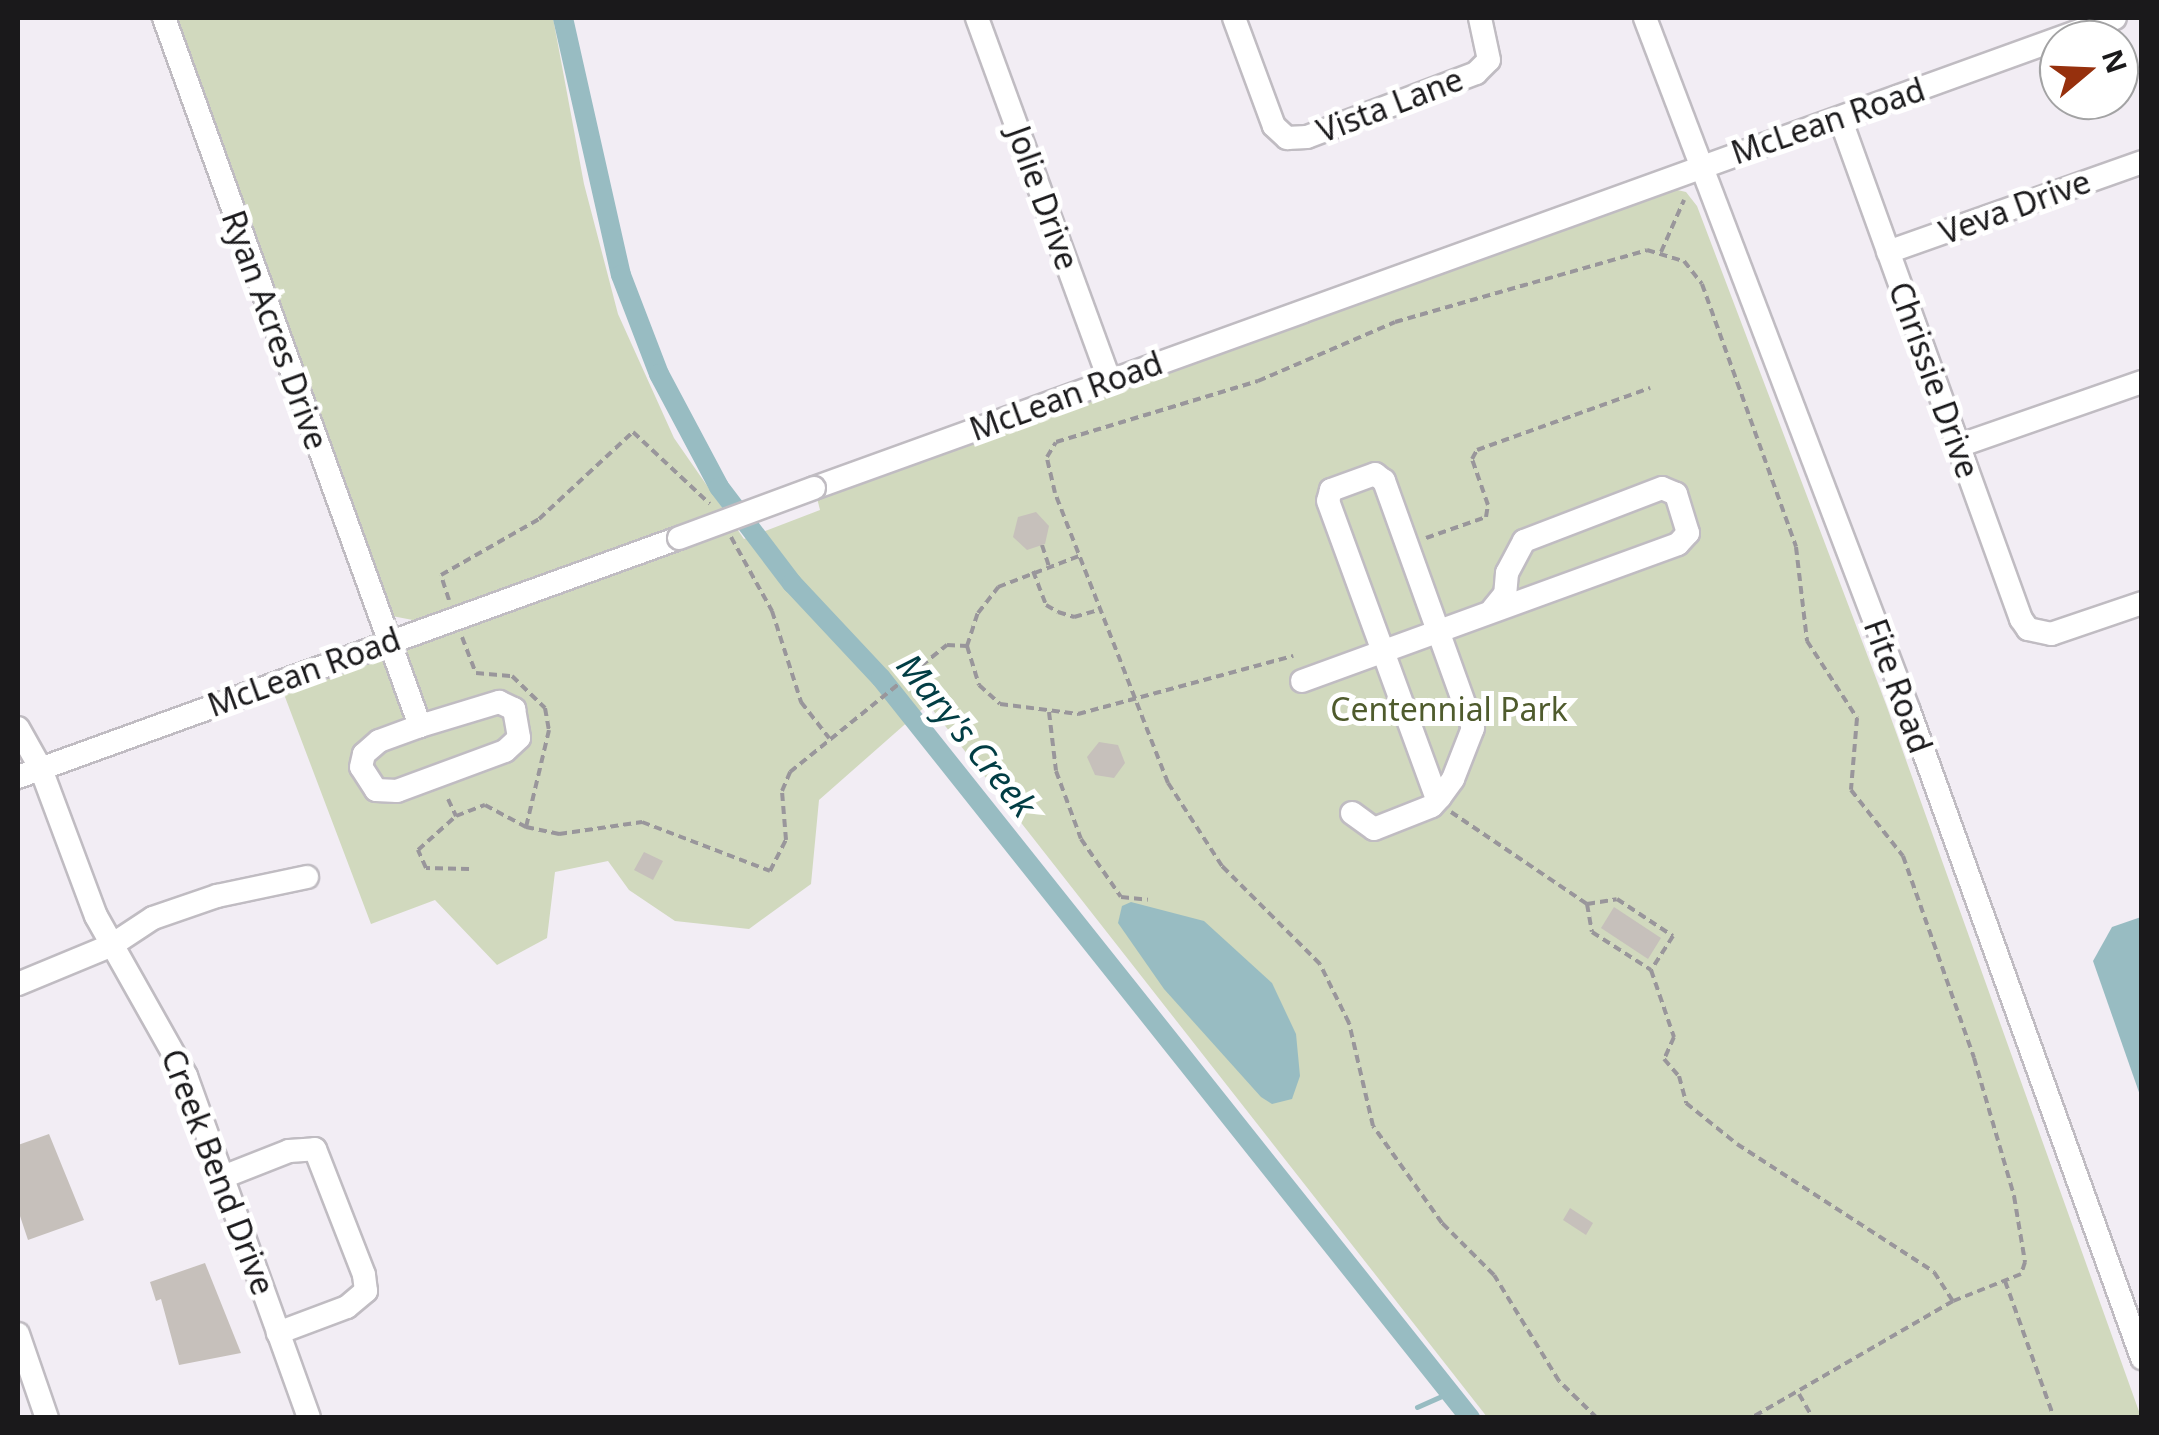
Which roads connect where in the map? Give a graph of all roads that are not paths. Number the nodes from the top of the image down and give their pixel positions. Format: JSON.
{"nodes":[{"id":1,"x":164,"y":18,"type":"edge"},
{"id":2,"x":978,"y":18,"type":"edge"},
{"id":3,"x":1234,"y":18,"type":"edge"},
{"id":4,"x":1480,"y":18,"type":"edge"},
{"id":5,"x":1645,"y":18,"type":"edge"},
{"id":6,"x":2115,"y":18,"type":"edge"},
{"id":7,"x":1840,"y":118,"type":"junction"},
{"id":8,"x":2142,"y":162,"type":"edge"},
{"id":9,"x":1700,"y":166,"type":"junction"},
{"id":10,"x":1888,"y":252,"type":"junction"},
{"id":11,"x":1109,"y":379,"type":"junction"},
{"id":12,"x":2142,"y":382,"type":"edge"},
{"id":13,"x":1958,"y":446,"type":"junction"},
{"id":14,"x":2142,"y":603,"type":"edge"},
{"id":15,"x":1493,"y":609,"type":"junction"},
{"id":16,"x":1438,"y":631,"type":"junction"},
{"id":17,"x":387,"y":642,"type":"junction"},
{"id":18,"x":1382,"y":651,"type":"junction"},
{"id":19,"x":1302,"y":681,"type":"dead end"},
{"id":20,"x":420,"y":726,"type":"junction"},
{"id":21,"x":18,"y":728,"type":"edge"},
{"id":22,"x":40,"y":770,"type":"junction"},
{"id":23,"x":18,"y":778,"type":"edge"},
{"id":24,"x":1438,"y":800,"type":"junction"},
{"id":25,"x":1352,"y":814,"type":"dead end"},
{"id":26,"x":307,"y":877,"type":"dead end"},
{"id":27,"x":112,"y":944,"type":"junction"},
{"id":28,"x":18,"y":984,"type":"edge"},
{"id":29,"x":223,"y":1177,"type":"junction"},
{"id":30,"x":278,"y":1333,"type":"junction"},
{"id":31,"x":18,"y":1334,"type":"edge"},
{"id":32,"x":2142,"y":1358,"type":"edge"},
{"id":33,"x":47,"y":1418,"type":"edge"},
{"id":34,"x":308,"y":1418,"type":"edge"}],
"edges":[{"from":1,"to":17,"type":"street","name":"Ryan Acres Drive"},
{"from":2,"to":11,"type":"street","name":"Jolie Drive"},
{"from":3,"to":4,"type":"street","name":"Vista Lane"},
{"from":5,"to":9,"type":"street","name":"Fite Road"},
{"from":6,"to":7,"type":"street","name":"McLean Road"},
{"from":7,"to":9,"type":"street","name":"McLean Road"},
{"from":7,"to":10,"type":"street","name":"Chrissie Drive"},
{"from":8,"to":10,"type":"street","name":"Veva Drive"},
{"from":9,"to":11,"type":"street","name":"McLean Road"},
{"from":9,"to":32,"type":"street","name":"Fite Road"},
{"from":10,"to":13,"type":"street","name":"Chrissie Drive"},
{"from":11,"to":17,"type":"street","name":"McLean Road","bridge":true},
{"from":12,"to":13,"type":"street"},
{"from":13,"to":14,"type":"street","name":"Chrissie Drive"},
{"from":15,"to":15,"type":"street"},
{"from":15,"to":16,"type":"street"},
{"from":16,"to":18,"type":"street"},
{"from":16,"to":18,"type":"street"},
{"from":16,"to":24,"type":"street"},
{"from":17,"to":20,"type":"street","name":"Ryan Acres Drive"},
{"from":17,"to":22,"type":"street","name":"McLean Road"},
{"from":18,"to":19,"type":"street"},
{"from":18,"to":24,"type":"street"},
{"from":20,"to":20,"type":"street"},
{"from":21,"to":22,"type":"street","name":"Creek Bend Drive"},
{"from":22,"to":23,"type":"street","name":"McLean Road"},
{"from":22,"to":27,"type":"street","name":"Creek Bend Drive"},
{"from":24,"to":25,"type":"street"},
{"from":26,"to":27,"type":"street"},
{"from":27,"to":28,"type":"street"},
{"from":27,"to":29,"type":"street","name":"Creek Bend Drive"},
{"from":29,"to":30,"type":"street","name":"Creek Bend Drive"},
{"from":29,"to":30,"type":"street"},
{"from":30,"to":34,"type":"street","name":"Creek Bend Drive"},
{"from":31,"to":33,"type":"street"}]}
